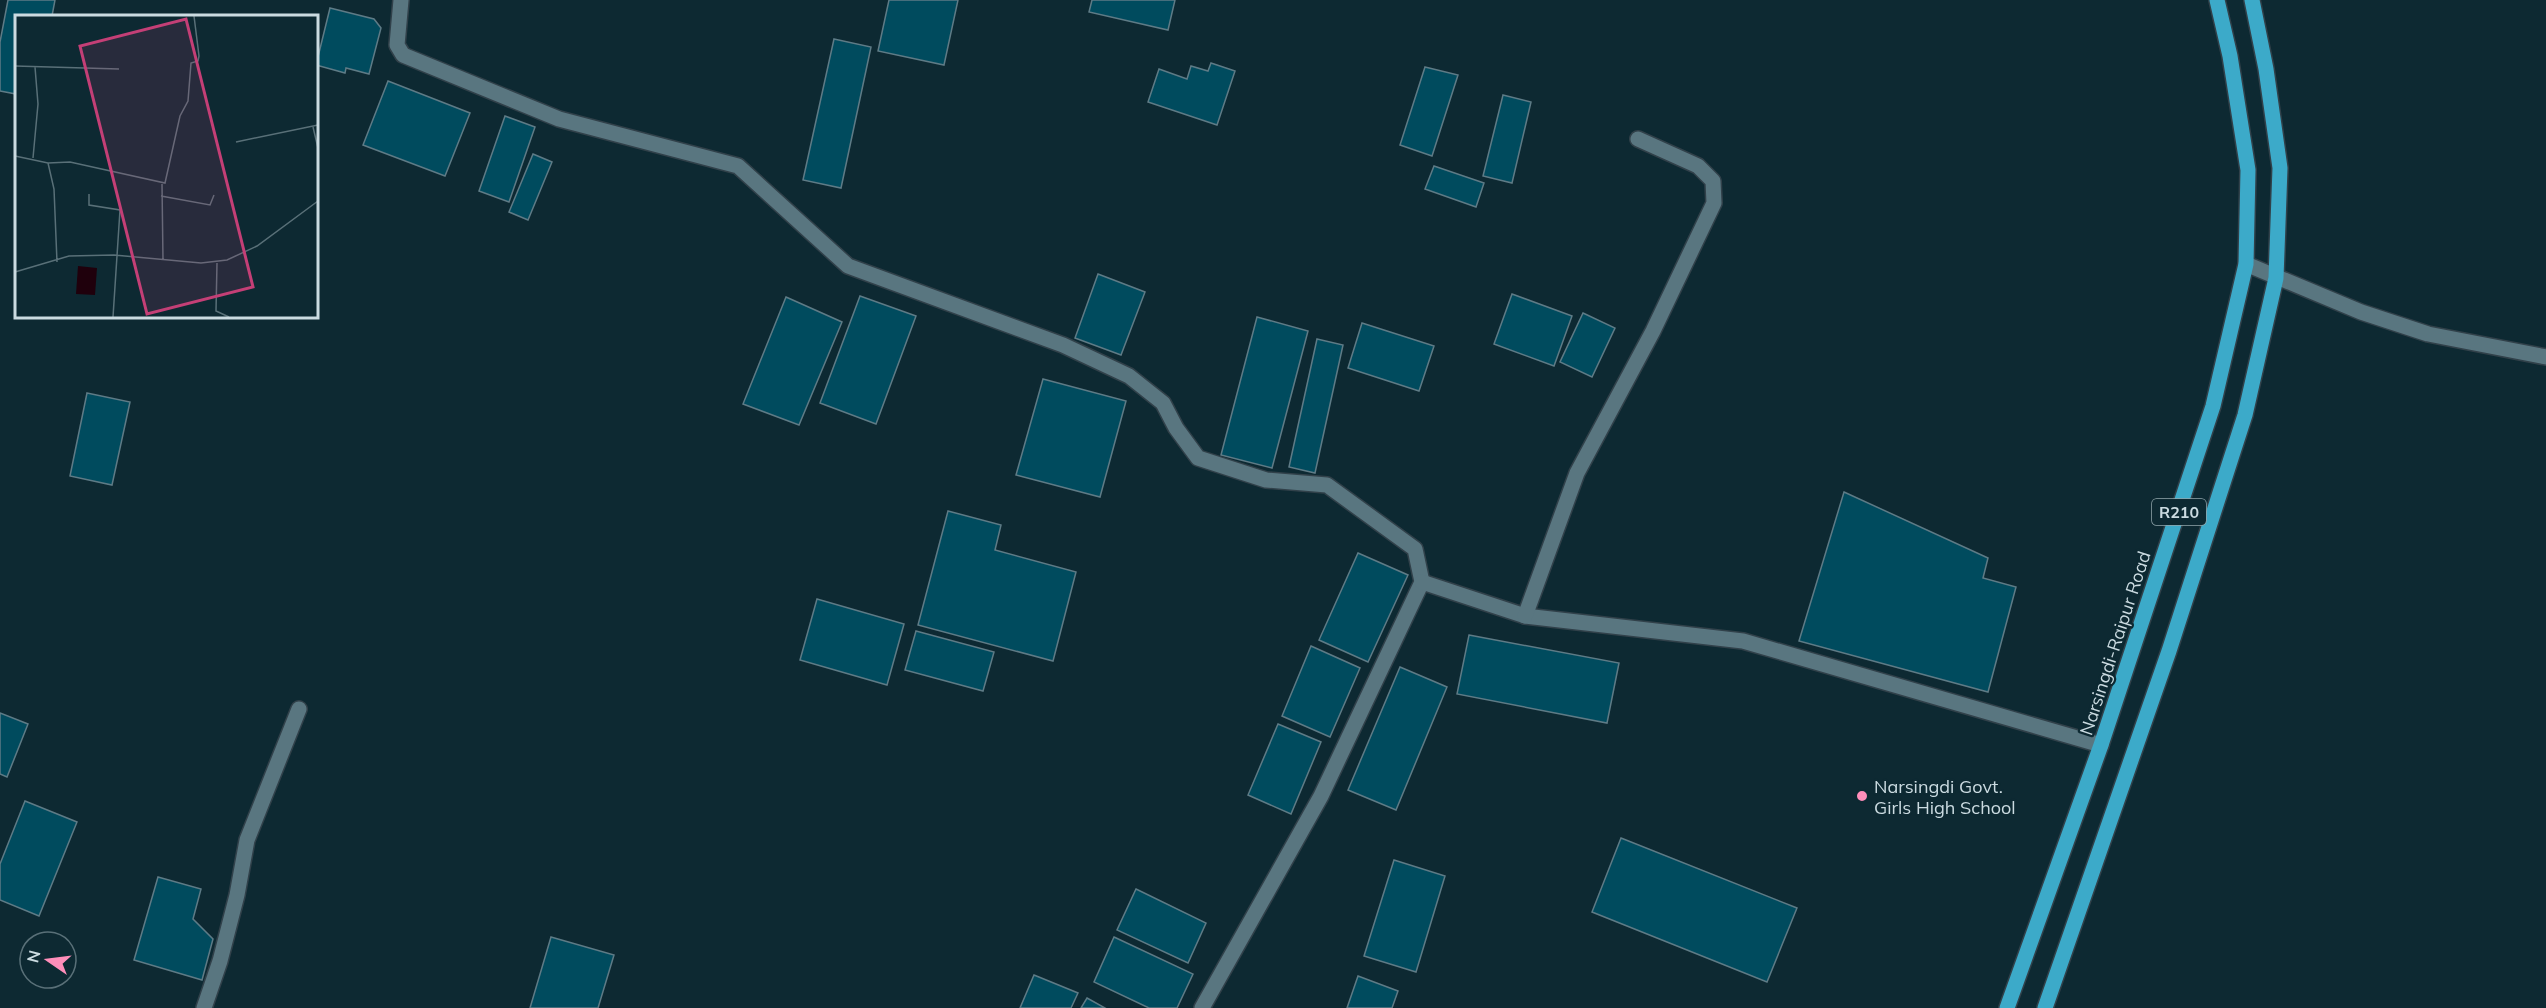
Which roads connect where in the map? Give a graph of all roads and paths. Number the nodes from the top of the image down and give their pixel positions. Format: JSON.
{"nodes":[{"id":1,"x":401,"y":0,"type":"edge"},
{"id":2,"x":2217,"y":0,"type":"edge"},
{"id":3,"x":2252,"y":0,"type":"edge"},
{"id":4,"x":1638,"y":139,"type":"dead end"},
{"id":5,"x":2246,"y":264,"type":"junction"},
{"id":6,"x":2276,"y":278,"type":"junction"},
{"id":7,"x":2546,"y":357,"type":"edge"},
{"id":8,"x":1422,"y":582,"type":"junction"},
{"id":9,"x":1525,"y":616,"type":"junction"},
{"id":10,"x":299,"y":709,"type":"dead end"},
{"id":11,"x":2101,"y":745,"type":"junction"},
{"id":12,"x":204,"y":1008,"type":"edge"},
{"id":13,"x":1202,"y":1008,"type":"edge"},
{"id":14,"x":2007,"y":1008,"type":"edge"},
{"id":15,"x":2045,"y":1008,"type":"edge"}],
"edges":[{"from":1,"to":8,"type":"street"},
{"from":2,"to":5,"type":"main road","name":"Narsingdi-Raipur Road","number":"R210"},
{"from":3,"to":6,"type":"main road","number":"R210"},
{"from":4,"to":9,"type":"street"},
{"from":5,"to":6,"type":"street"},
{"from":5,"to":11,"type":"main road","name":"Narsingdi-Raipur Road","number":"R210"},
{"from":6,"to":7,"type":"street"},
{"from":6,"to":15,"type":"main road","number":"R210"},
{"from":8,"to":9,"type":"street"},
{"from":8,"to":13,"type":"street"},
{"from":9,"to":11,"type":"street"},
{"from":10,"to":12,"type":"street"},
{"from":11,"to":14,"type":"main road","name":"Narsingdi-Raipur Road","number":"R210"}]}
